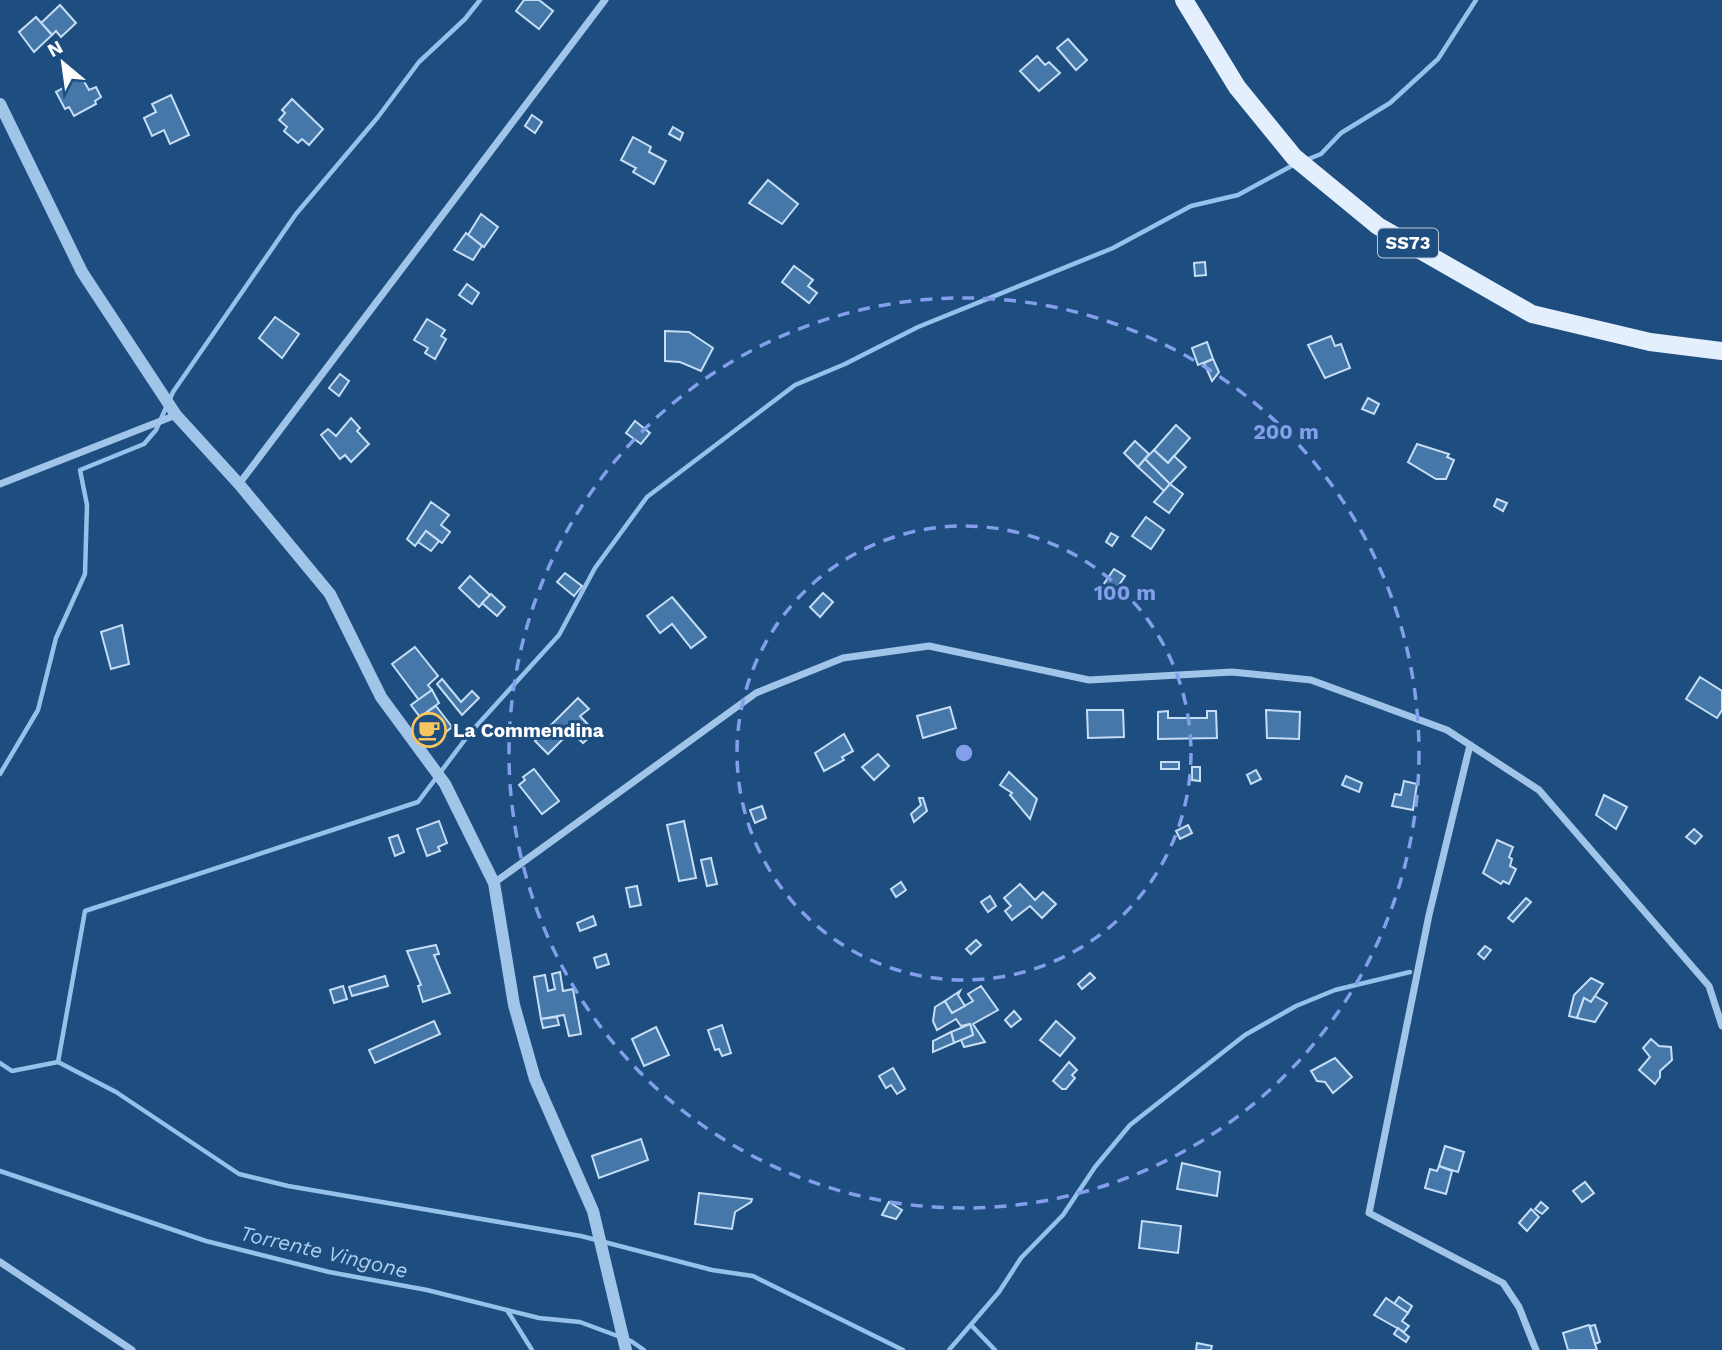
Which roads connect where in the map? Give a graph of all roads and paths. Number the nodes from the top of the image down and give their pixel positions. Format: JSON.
{"nodes":[{"id":1,"x":605,"y":0,"type":"edge"},
{"id":2,"x":1184,"y":0,"type":"edge"},
{"id":3,"x":0,"y":104,"type":"edge"},
{"id":4,"x":1722,"y":351,"type":"edge"},
{"id":5,"x":176,"y":415,"type":"junction"},
{"id":6,"x":0,"y":484,"type":"edge"},
{"id":7,"x":239,"y":484,"type":"junction"},
{"id":8,"x":1470,"y":745,"type":"junction"},
{"id":9,"x":494,"y":883,"type":"junction"},
{"id":10,"x":1722,"y":1026,"type":"edge"},
{"id":11,"x":0,"y":1262,"type":"edge"},
{"id":12,"x":132,"y":1350,"type":"edge"},
{"id":13,"x":626,"y":1350,"type":"edge"},
{"id":14,"x":1536,"y":1350,"type":"edge"}],
"edges":[{"from":1,"to":7,"type":"street"},
{"from":2,"to":4,"type":"main road","number":"SS73"},
{"from":3,"to":5,"type":"street"},
{"from":5,"to":6,"type":"street"},
{"from":5,"to":7,"type":"street"},
{"from":7,"to":9,"type":"street"},
{"from":8,"to":9,"type":"street"},
{"from":8,"to":10,"type":"street"},
{"from":8,"to":14,"type":"street"},
{"from":9,"to":13,"type":"street"},
{"from":11,"to":12,"type":"street"}]}
